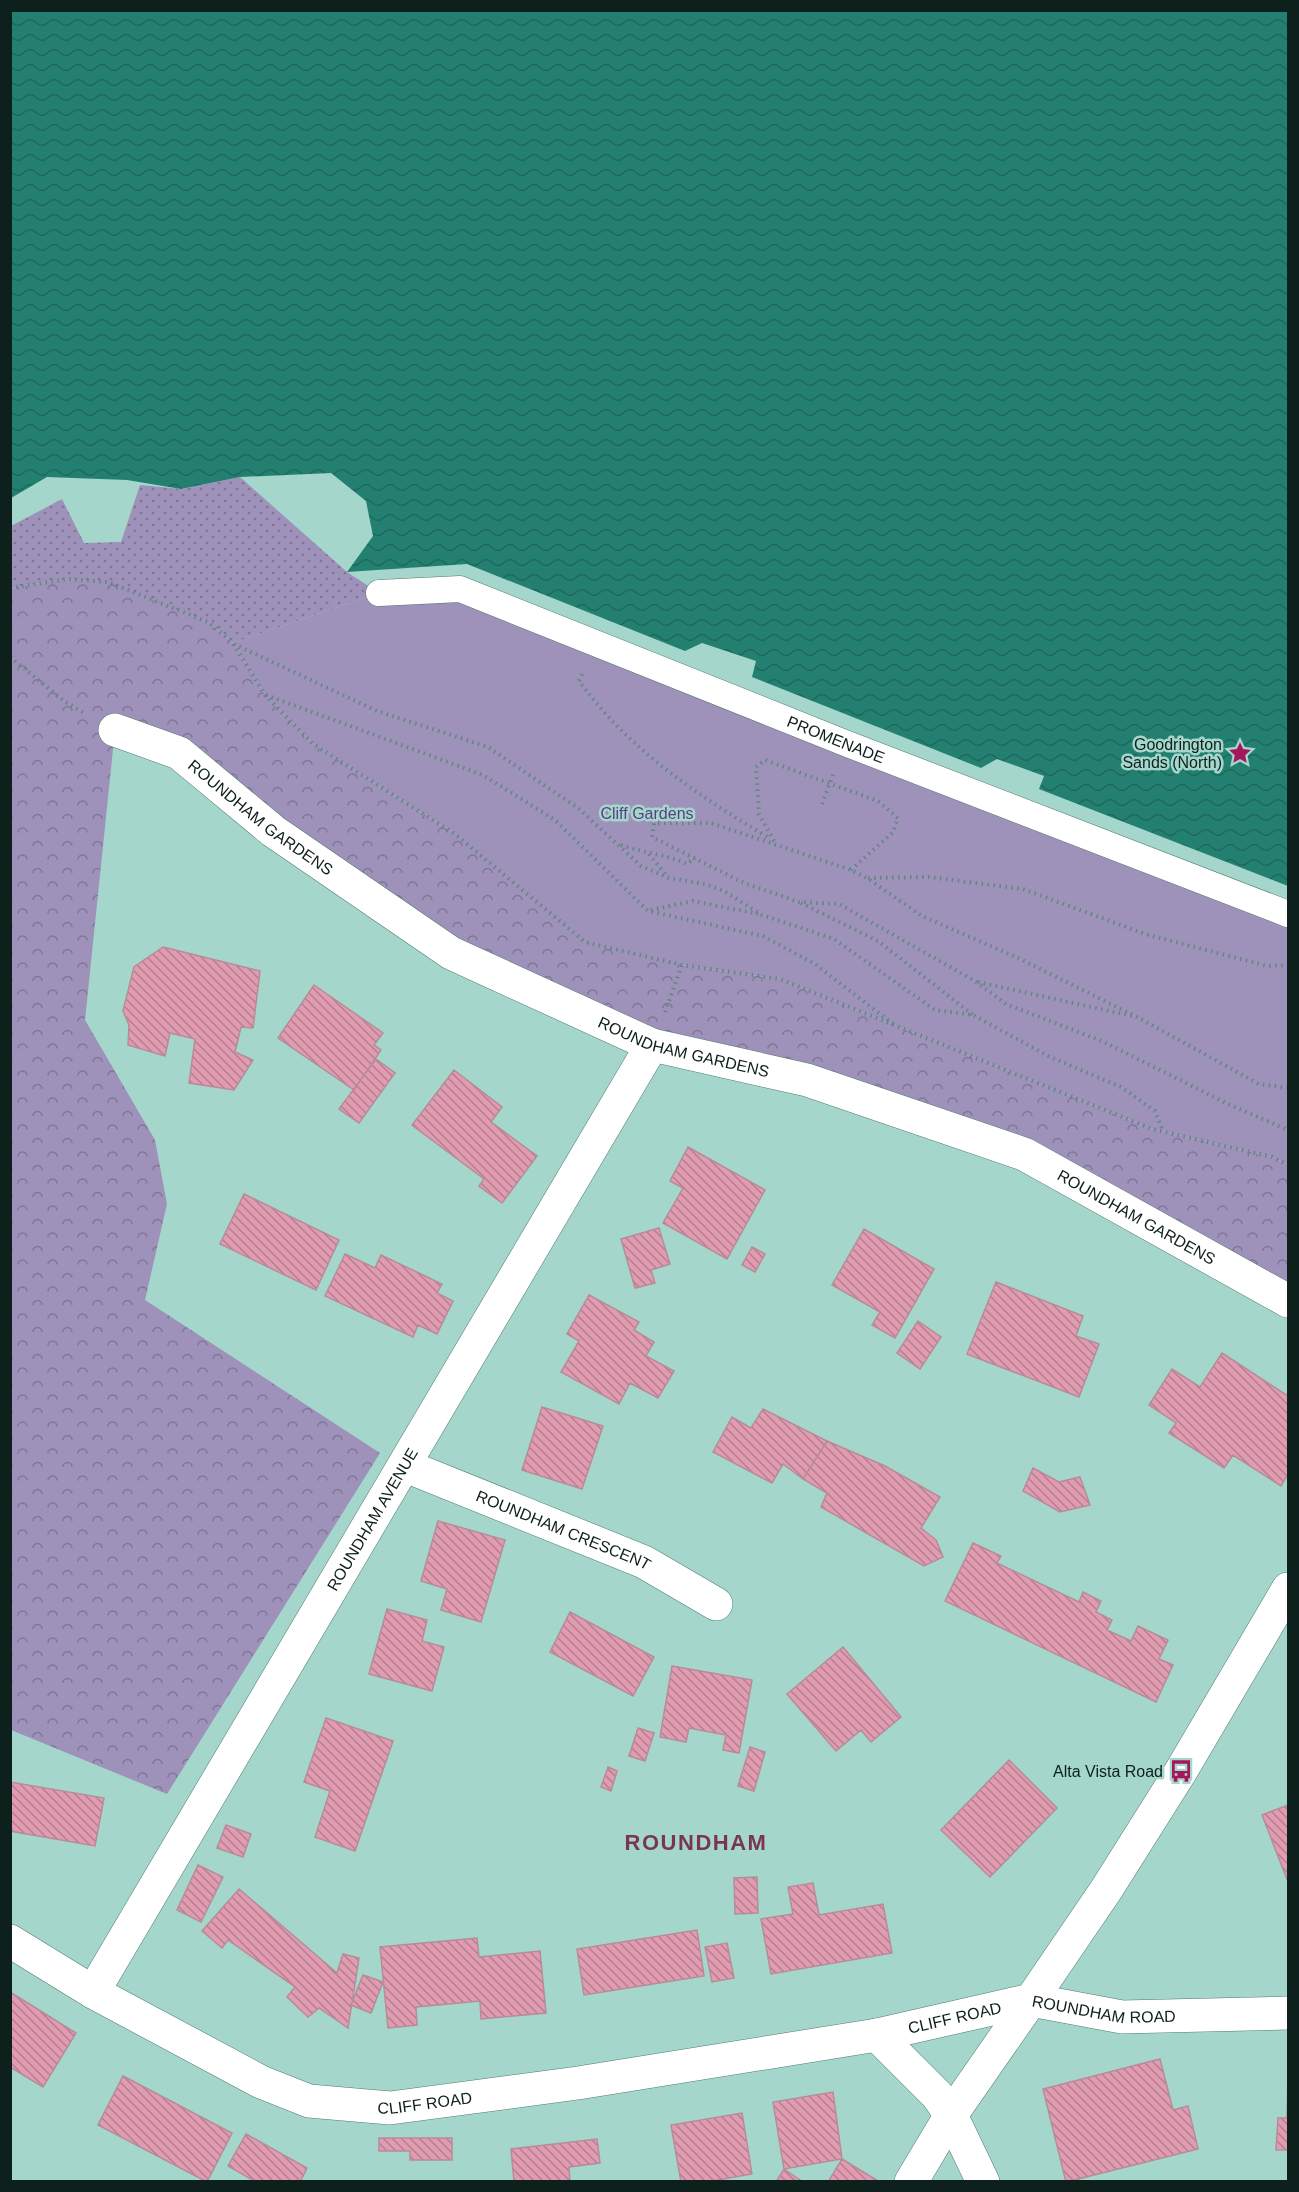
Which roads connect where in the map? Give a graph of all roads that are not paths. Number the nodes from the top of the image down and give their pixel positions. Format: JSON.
{"nodes":[{"id":1,"x":379,"y":593,"type":"dead end"},
{"id":2,"x":115,"y":730,"type":"road end"},
{"id":3,"x":1288,"y":914,"type":"edge"},
{"id":4,"x":652,"y":1046,"type":"junction"},
{"id":5,"x":1288,"y":1301,"type":"edge"},
{"id":6,"x":406,"y":1466,"type":"junction"},
{"id":7,"x":1288,"y":1589,"type":"edge"},
{"id":8,"x":716,"y":1604,"type":"dead end"},
{"id":9,"x":10,"y":1941,"type":"edge"},
{"id":10,"x":93,"y":1992,"type":"junction"},
{"id":11,"x":1031,"y":2000,"type":"junction"},
{"id":12,"x":1288,"y":2013,"type":"edge"},
{"id":13,"x":876,"y":2035,"type":"junction"},
{"id":14,"x":951,"y":2115,"type":"junction"},
{"id":15,"x":911,"y":2181,"type":"edge"},
{"id":16,"x":983,"y":2181,"type":"edge"}],
"edges":[{"from":1,"to":3,"type":"street","name":"PROMENADE"},
{"from":2,"to":4,"type":"street","name":"ROUNDHAM GARDENS"},
{"from":4,"to":5,"type":"street","name":"ROUNDHAM GARDENS"},
{"from":4,"to":6,"type":"street","name":"ROUNDHAM AVENUE"},
{"from":6,"to":8,"type":"street","name":"ROUNDHAM CRESCENT"},
{"from":6,"to":10,"type":"street","name":"ROUNDHAM AVENUE"},
{"from":7,"to":11,"type":"street"},
{"from":9,"to":10,"type":"street","name":"CLIFF ROAD"},
{"from":10,"to":13,"type":"street","name":"CLIFF ROAD"},
{"from":11,"to":12,"type":"street","name":"ROUNDHAM ROAD"},
{"from":11,"to":13,"type":"street","name":"CLIFF ROAD"},
{"from":11,"to":14,"type":"street","name":"ROUNDHAM ROAD"},
{"from":13,"to":14,"type":"street","name":"CLIFF ROAD"},
{"from":14,"to":15,"type":"street","name":"ROUNDHAM ROAD"},
{"from":14,"to":16,"type":"street","name":"CLIFF ROAD"}]}
